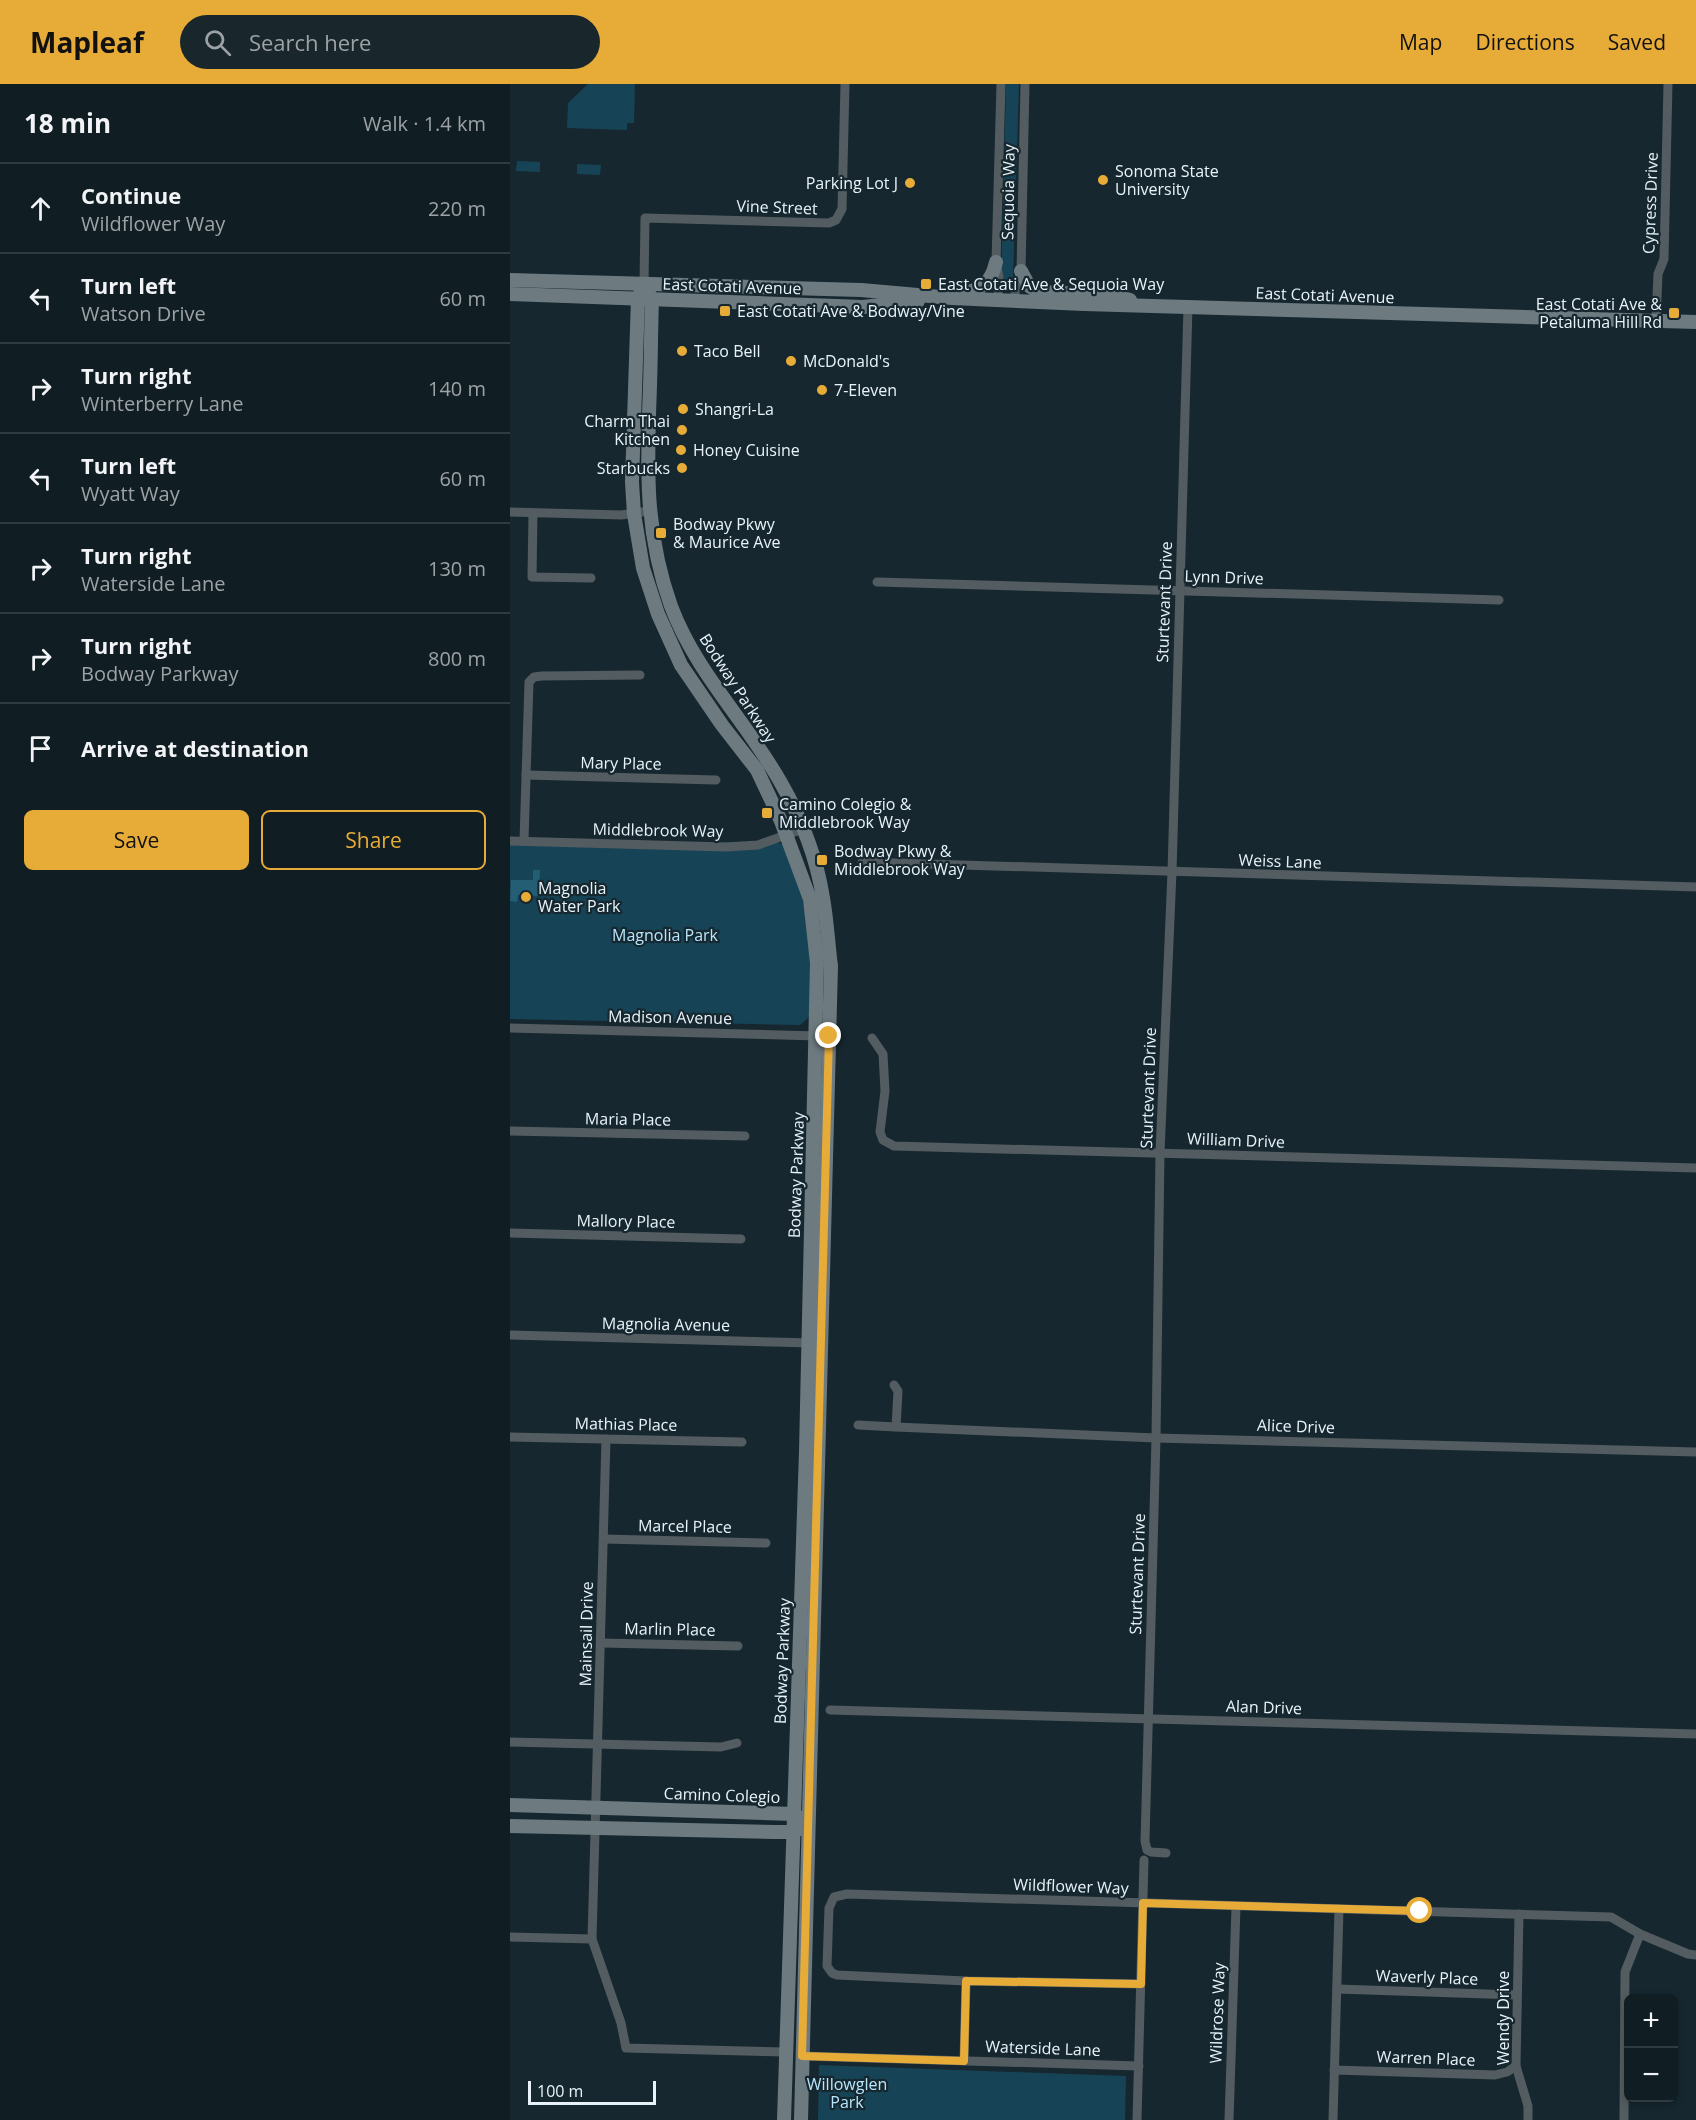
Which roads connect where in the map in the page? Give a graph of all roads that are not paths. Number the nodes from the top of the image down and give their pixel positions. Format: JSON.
{"nodes":[{"id":1,"x":845,"y":84,"type":"edge"},
{"id":2,"x":1001,"y":84,"type":"edge"},
{"id":3,"x":1025,"y":84,"type":"edge"},
{"id":4,"x":1668,"y":84,"type":"edge"},
{"id":5,"x":996,"y":262,"type":"junction"},
{"id":6,"x":1021,"y":271,"type":"junction"},
{"id":7,"x":510,"y":280,"type":"edge"},
{"id":8,"x":644,"y":285,"type":"junction"},
{"id":9,"x":510,"y":294,"type":"edge"},
{"id":10,"x":952,"y":298,"type":"junction"},
{"id":11,"x":645,"y":299,"type":"junction"},
{"id":12,"x":998,"y":300,"type":"junction"},
{"id":13,"x":1015,"y":301,"type":"junction"},
{"id":14,"x":1149,"y":306,"type":"junction"},
{"id":15,"x":1188,"y":307,"type":"junction"},
{"id":16,"x":1656,"y":321,"type":"junction"},
{"id":17,"x":1696,"y":322,"type":"edge"},
{"id":18,"x":649,"y":511,"type":"junction"},
{"id":19,"x":510,"y":512,"type":"edge"},
{"id":20,"x":533,"y":513,"type":"junction"},
{"id":21,"x":634,"y":514,"type":"junction"},
{"id":22,"x":591,"y":578,"type":"dead end"},
{"id":23,"x":877,"y":582,"type":"dead end"},
{"id":24,"x":1179,"y":590,"type":"junction"},
{"id":25,"x":1499,"y":600,"type":"dead end"},
{"id":26,"x":640,"y":675,"type":"dead end"},
{"id":27,"x":526,"y":775,"type":"junction"},
{"id":28,"x":716,"y":780,"type":"dead end"},
{"id":29,"x":803,"y":829,"type":"junction"},
{"id":30,"x":788,"y":836,"type":"junction"},
{"id":31,"x":510,"y":841,"type":"edge"},
{"id":32,"x":524,"y":841,"type":"junction"},
{"id":33,"x":862,"y":862,"type":"dead end"},
{"id":34,"x":1172,"y":872,"type":"junction"},
{"id":35,"x":1696,"y":887,"type":"edge"},
{"id":36,"x":510,"y":1028,"type":"edge"},
{"id":37,"x":823,"y":1036,"type":"junction"},
{"id":38,"x":872,"y":1038,"type":"dead end"},
{"id":39,"x":510,"y":1131,"type":"edge"},
{"id":40,"x":744,"y":1136,"type":"dead end"},
{"id":41,"x":1160,"y":1153,"type":"junction"},
{"id":42,"x":1696,"y":1168,"type":"edge"},
{"id":43,"x":510,"y":1233,"type":"edge"},
{"id":44,"x":741,"y":1239,"type":"dead end"},
{"id":45,"x":510,"y":1335,"type":"edge"},
{"id":46,"x":814,"y":1343,"type":"junction"},
{"id":47,"x":894,"y":1385,"type":"dead end"},
{"id":48,"x":858,"y":1425,"type":"dead end"},
{"id":49,"x":896,"y":1427,"type":"junction"},
{"id":50,"x":510,"y":1437,"type":"edge"},
{"id":51,"x":1156,"y":1438,"type":"junction"},
{"id":52,"x":606,"y":1439,"type":"junction"},
{"id":53,"x":742,"y":1442,"type":"dead end"},
{"id":54,"x":1696,"y":1452,"type":"edge"},
{"id":55,"x":604,"y":1539,"type":"junction"},
{"id":56,"x":766,"y":1543,"type":"dead end"},
{"id":57,"x":601,"y":1643,"type":"junction"},
{"id":58,"x":738,"y":1646,"type":"dead end"},
{"id":59,"x":830,"y":1710,"type":"dead end"},
{"id":60,"x":1147,"y":1718,"type":"junction"},
{"id":61,"x":1696,"y":1734,"type":"edge"},
{"id":62,"x":510,"y":1742,"type":"edge"},
{"id":63,"x":737,"y":1743,"type":"dead end"},
{"id":64,"x":598,"y":1744,"type":"junction"},
{"id":65,"x":510,"y":1805,"type":"edge"},
{"id":66,"x":597,"y":1807,"type":"junction"},
{"id":67,"x":794,"y":1814,"type":"junction"},
{"id":68,"x":809,"y":1824,"type":"junction"},
{"id":69,"x":510,"y":1826,"type":"edge"},
{"id":70,"x":597,"y":1829,"type":"junction"},
{"id":71,"x":792,"y":1832,"type":"junction"},
{"id":72,"x":1166,"y":1853,"type":"dead end"},
{"id":73,"x":1144,"y":1860,"type":"dead end"},
{"id":74,"x":1143,"y":1903,"type":"junction"},
{"id":75,"x":1236,"y":1907,"type":"junction"},
{"id":76,"x":1339,"y":1908,"type":"junction"},
{"id":77,"x":1519,"y":1914,"type":"junction"},
{"id":78,"x":1640,"y":1934,"type":"junction"},
{"id":79,"x":510,"y":1937,"type":"edge"},
{"id":80,"x":592,"y":1939,"type":"junction"},
{"id":81,"x":1696,"y":1955,"type":"edge"},
{"id":82,"x":966,"y":1981,"type":"junction"},
{"id":83,"x":1141,"y":1984,"type":"junction"},
{"id":84,"x":1337,"y":1989,"type":"junction"},
{"id":85,"x":1517,"y":1995,"type":"junction"},
{"id":86,"x":786,"y":2052,"type":"junction"},
{"id":87,"x":802,"y":2056,"type":"junction"},
{"id":88,"x":964,"y":2061,"type":"junction"},
{"id":89,"x":1139,"y":2066,"type":"junction"},
{"id":90,"x":1516,"y":2067,"type":"junction"},
{"id":91,"x":1334,"y":2070,"type":"junction"},
{"id":92,"x":784,"y":2120,"type":"edge"},
{"id":93,"x":801,"y":2120,"type":"edge"},
{"id":94,"x":1137,"y":2120,"type":"edge"},
{"id":95,"x":1229,"y":2120,"type":"edge"},
{"id":96,"x":1333,"y":2120,"type":"edge"},
{"id":97,"x":1528,"y":2120,"type":"edge"},
{"id":98,"x":1624,"y":2120,"type":"edge"}],
"edges":[{"from":1,"to":8,"type":"street","name":"Vine Street"},
{"from":2,"to":5,"type":"street","name":"Sequoia Way"},
{"from":3,"to":6,"type":"street","name":"Sequoia Way"},
{"from":4,"to":16,"type":"street","name":"Cypress Drive"},
{"from":5,"to":10,"type":"street"},
{"from":5,"to":12,"type":"street","name":"Sequoia Way"},
{"from":6,"to":13,"type":"street","name":"Sequoia Way"},
{"from":6,"to":14,"type":"street"},
{"from":7,"to":8,"type":"street","name":"East Cotati Avenue"},
{"from":8,"to":10,"type":"street","name":"East Cotati Avenue"},
{"from":8,"to":11,"type":"street"},
{"from":9,"to":11,"type":"street","name":"East Cotati Avenue"},
{"from":10,"to":11,"type":"street","name":"East Cotati Avenue"},
{"from":10,"to":12,"type":"street","name":"East Cotati Avenue"},
{"from":11,"to":18,"type":"street","name":"Bodway Parkway"},
{"from":11,"to":21,"type":"street","name":"Bodway Parkway"},
{"from":12,"to":13,"type":"street","name":"East Cotati Avenue"},
{"from":13,"to":14,"type":"street","name":"East Cotati Avenue"},
{"from":14,"to":15,"type":"street","name":"East Cotati Avenue"},
{"from":15,"to":16,"type":"street","name":"East Cotati Avenue"},
{"from":15,"to":24,"type":"street","name":"Sturtevant Drive"},
{"from":16,"to":17,"type":"street","name":"East Cotati Avenue"},
{"from":18,"to":21,"type":"street"},
{"from":18,"to":29,"type":"street","name":"Bodway Parkway"},
{"from":19,"to":20,"type":"street"},
{"from":20,"to":21,"type":"street"},
{"from":20,"to":22,"type":"street"},
{"from":21,"to":30,"type":"street","name":"Bodway Parkway"},
{"from":23,"to":24,"type":"street","name":"Lynn Drive"},
{"from":24,"to":25,"type":"street","name":"Lynn Drive"},
{"from":24,"to":34,"type":"street","name":"Sturtevant Drive"},
{"from":26,"to":27,"type":"street"},
{"from":27,"to":28,"type":"street","name":"Mary Place"},
{"from":27,"to":32,"type":"street"},
{"from":29,"to":30,"type":"street","name":"Middlebrook Way"},
{"from":29,"to":37,"type":"street","name":"Bodway Parkway"},
{"from":30,"to":32,"type":"street","name":"Middlebrook Way"},
{"from":30,"to":37,"type":"street","name":"Bodway Parkway"},
{"from":31,"to":32,"type":"street","name":"Middlebrook Way"},
{"from":33,"to":34,"type":"street","name":"Weiss Lane"},
{"from":34,"to":35,"type":"street","name":"Weiss Lane"},
{"from":34,"to":41,"type":"street","name":"Sturtevant Drive"},
{"from":36,"to":37,"type":"street","name":"Madison Avenue"},
{"from":37,"to":46,"type":"street","name":"Bodway Parkway"},
{"from":38,"to":41,"type":"street","name":"William Drive"},
{"from":39,"to":40,"type":"street","name":"Maria Place"},
{"from":41,"to":42,"type":"street","name":"William Drive"},
{"from":41,"to":51,"type":"street","name":"Sturtevant Drive"},
{"from":43,"to":44,"type":"street","name":"Mallory Place"},
{"from":45,"to":46,"type":"street","name":"Magnolia Avenue"},
{"from":46,"to":67,"type":"street","name":"Bodway Parkway"},
{"from":46,"to":68,"type":"street","name":"Bodway Parkway"},
{"from":47,"to":49,"type":"street"},
{"from":48,"to":49,"type":"street","name":"Alice Drive"},
{"from":49,"to":51,"type":"street","name":"Alice Drive"},
{"from":50,"to":52,"type":"street","name":"Mathias Place"},
{"from":51,"to":54,"type":"street","name":"Alice Drive"},
{"from":51,"to":60,"type":"street","name":"Sturtevant Drive"},
{"from":52,"to":53,"type":"street","name":"Mathias Place"},
{"from":52,"to":55,"type":"street","name":"Mainsail Drive"},
{"from":55,"to":56,"type":"street","name":"Marcel Place"},
{"from":55,"to":57,"type":"street","name":"Mainsail Drive"},
{"from":57,"to":58,"type":"street","name":"Marlin Place"},
{"from":57,"to":64,"type":"street","name":"Mainsail Drive"},
{"from":59,"to":60,"type":"street","name":"Alan Drive"},
{"from":60,"to":61,"type":"street","name":"Alan Drive"},
{"from":60,"to":72,"type":"street","name":"Sturtevant Drive"},
{"from":62,"to":64,"type":"street"},
{"from":63,"to":64,"type":"street"},
{"from":64,"to":66,"type":"street","name":"Mainsail Drive"},
{"from":65,"to":66,"type":"street","name":"Camino Colegio"},
{"from":66,"to":67,"type":"street","name":"Camino Colegio"},
{"from":66,"to":70,"type":"street","name":"Mainsail Drive"},
{"from":67,"to":68,"type":"street","name":"Camino Colegio"},
{"from":67,"to":71,"type":"street","name":"Bodway Parkway"},
{"from":68,"to":71,"type":"street"},
{"from":68,"to":87,"type":"street","name":"Bodway Parkway"},
{"from":69,"to":70,"type":"street"},
{"from":70,"to":71,"type":"street"},
{"from":70,"to":80,"type":"street","name":"Mainsail Drive"},
{"from":71,"to":86,"type":"street","name":"Bodway Parkway"},
{"from":73,"to":74,"type":"street"},
{"from":74,"to":75,"type":"street","name":"Wildflower Way"},
{"from":74,"to":82,"type":"street","name":"Wildflower Way"},
{"from":74,"to":83,"type":"street"},
{"from":75,"to":76,"type":"street","name":"Wildflower Way"},
{"from":75,"to":95,"type":"street","name":"Wildrose Way"},
{"from":76,"to":77,"type":"street","name":"Wildflower Way"},
{"from":76,"to":84,"type":"street"},
{"from":77,"to":78,"type":"street","name":"Wildflower Way"},
{"from":77,"to":85,"type":"street","name":"Wendy Drive"},
{"from":78,"to":81,"type":"street","name":"Wildflower Way"},
{"from":78,"to":98,"type":"street"},
{"from":79,"to":80,"type":"street"},
{"from":80,"to":86,"type":"street"},
{"from":82,"to":83,"type":"street"},
{"from":82,"to":88,"type":"street"},
{"from":83,"to":89,"type":"street"},
{"from":84,"to":85,"type":"street","name":"Waverly Place"},
{"from":84,"to":91,"type":"street"},
{"from":85,"to":90,"type":"street","name":"Wendy Drive"},
{"from":86,"to":92,"type":"street","name":"Bodway Parkway"},
{"from":87,"to":88,"type":"street","name":"Waterside Lane"},
{"from":87,"to":93,"type":"street","name":"Bodway Parkway"},
{"from":88,"to":89,"type":"street","name":"Waterside Lane"},
{"from":89,"to":94,"type":"street"},
{"from":90,"to":91,"type":"street","name":"Warren Place"},
{"from":90,"to":97,"type":"street","name":"Wendy Drive"},
{"from":91,"to":96,"type":"street"}]}
